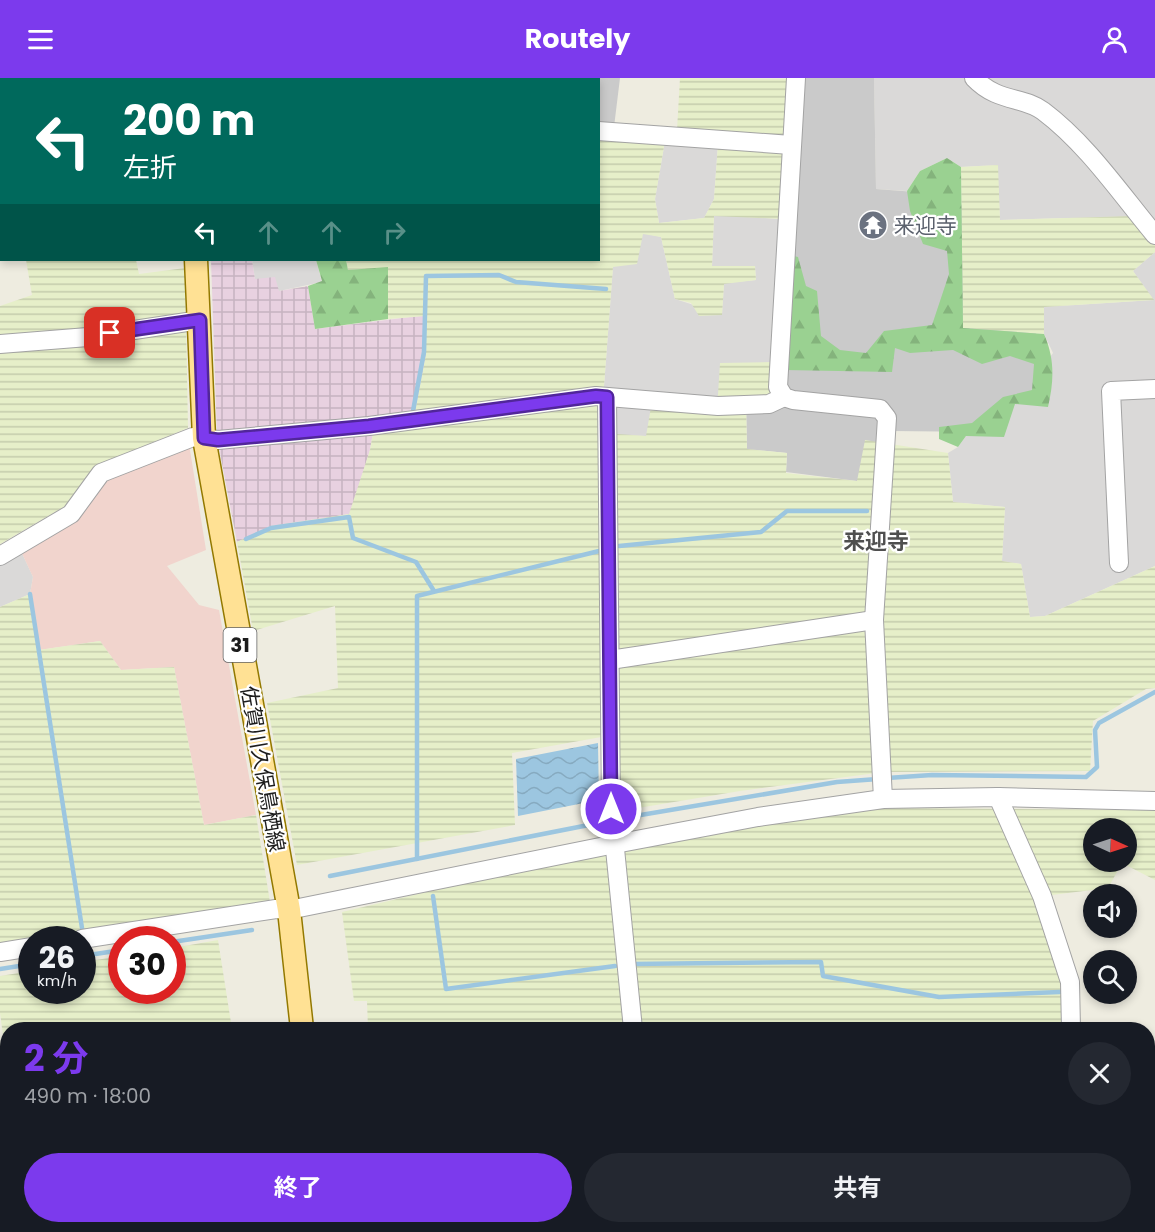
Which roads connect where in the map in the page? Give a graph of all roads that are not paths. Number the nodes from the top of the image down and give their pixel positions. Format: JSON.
{"nodes":[{"id":1,"x":796,"y":78,"type":"edge"},
{"id":2,"x":974,"y":78,"type":"edge"},
{"id":3,"x":600,"y":131,"type":"edge"},
{"id":4,"x":791,"y":145,"type":"junction"},
{"id":5,"x":1155,"y":235,"type":"edge"},
{"id":6,"x":196,"y":261,"type":"edge"},
{"id":7,"x":200,"y":320,"type":"junction"},
{"id":8,"x":0,"y":344,"type":"edge"},
{"id":9,"x":1155,"y":389,"type":"edge"},
{"id":10,"x":607,"y":397,"type":"junction"},
{"id":11,"x":784,"y":397,"type":"junction"},
{"id":12,"x":204,"y":438,"type":"junction"},
{"id":13,"x":0,"y":556,"type":"edge"},
{"id":14,"x":1119,"y":563,"type":"dead end"},
{"id":15,"x":874,"y":620,"type":"junction"},
{"id":16,"x":610,"y":660,"type":"junction"},
{"id":17,"x":882,"y":785,"type":"junction"},
{"id":18,"x":998,"y":797,"type":"junction"},
{"id":19,"x":1155,"y":801,"type":"edge"},
{"id":20,"x":614,"y":837,"type":"junction"},
{"id":21,"x":289,"y":910,"type":"junction"},
{"id":22,"x":96,"y":937,"type":"edge"},
{"id":23,"x":18,"y":949,"type":"edge"},
{"id":24,"x":0,"y":952,"type":"edge"},
{"id":25,"x":301,"y":1022,"type":"edge"},
{"id":26,"x":632,"y":1022,"type":"edge"},
{"id":27,"x":1071,"y":1022,"type":"edge"}],
"edges":[{"from":1,"to":4,"type":"street"},
{"from":2,"to":5,"type":"street"},
{"from":3,"to":4,"type":"street"},
{"from":4,"to":11,"type":"street"},
{"from":6,"to":7,"type":"main road","name":"佐賀川久保鳥栖線","number":"31"},
{"from":7,"to":8,"type":"street"},
{"from":7,"to":12,"type":"main road","name":"佐賀川久保鳥栖線","number":"31"},
{"from":9,"to":14,"type":"street"},
{"from":10,"to":11,"type":"street"},
{"from":10,"to":12,"type":"street"},
{"from":10,"to":16,"type":"street"},
{"from":11,"to":15,"type":"street"},
{"from":12,"to":13,"type":"street"},
{"from":12,"to":21,"type":"main road","name":"佐賀川久保鳥栖線","number":"31"},
{"from":15,"to":16,"type":"street"},
{"from":15,"to":17,"type":"street"},
{"from":16,"to":20,"type":"street"},
{"from":17,"to":18,"type":"street"},
{"from":17,"to":20,"type":"street"},
{"from":18,"to":19,"type":"street"},
{"from":18,"to":27,"type":"street"},
{"from":20,"to":21,"type":"street"},
{"from":20,"to":26,"type":"street"},
{"from":21,"to":22,"type":"street"},
{"from":21,"to":25,"type":"main road","name":"佐賀川久保鳥栖線","number":"31"},
{"from":23,"to":24,"type":"street"}]}
